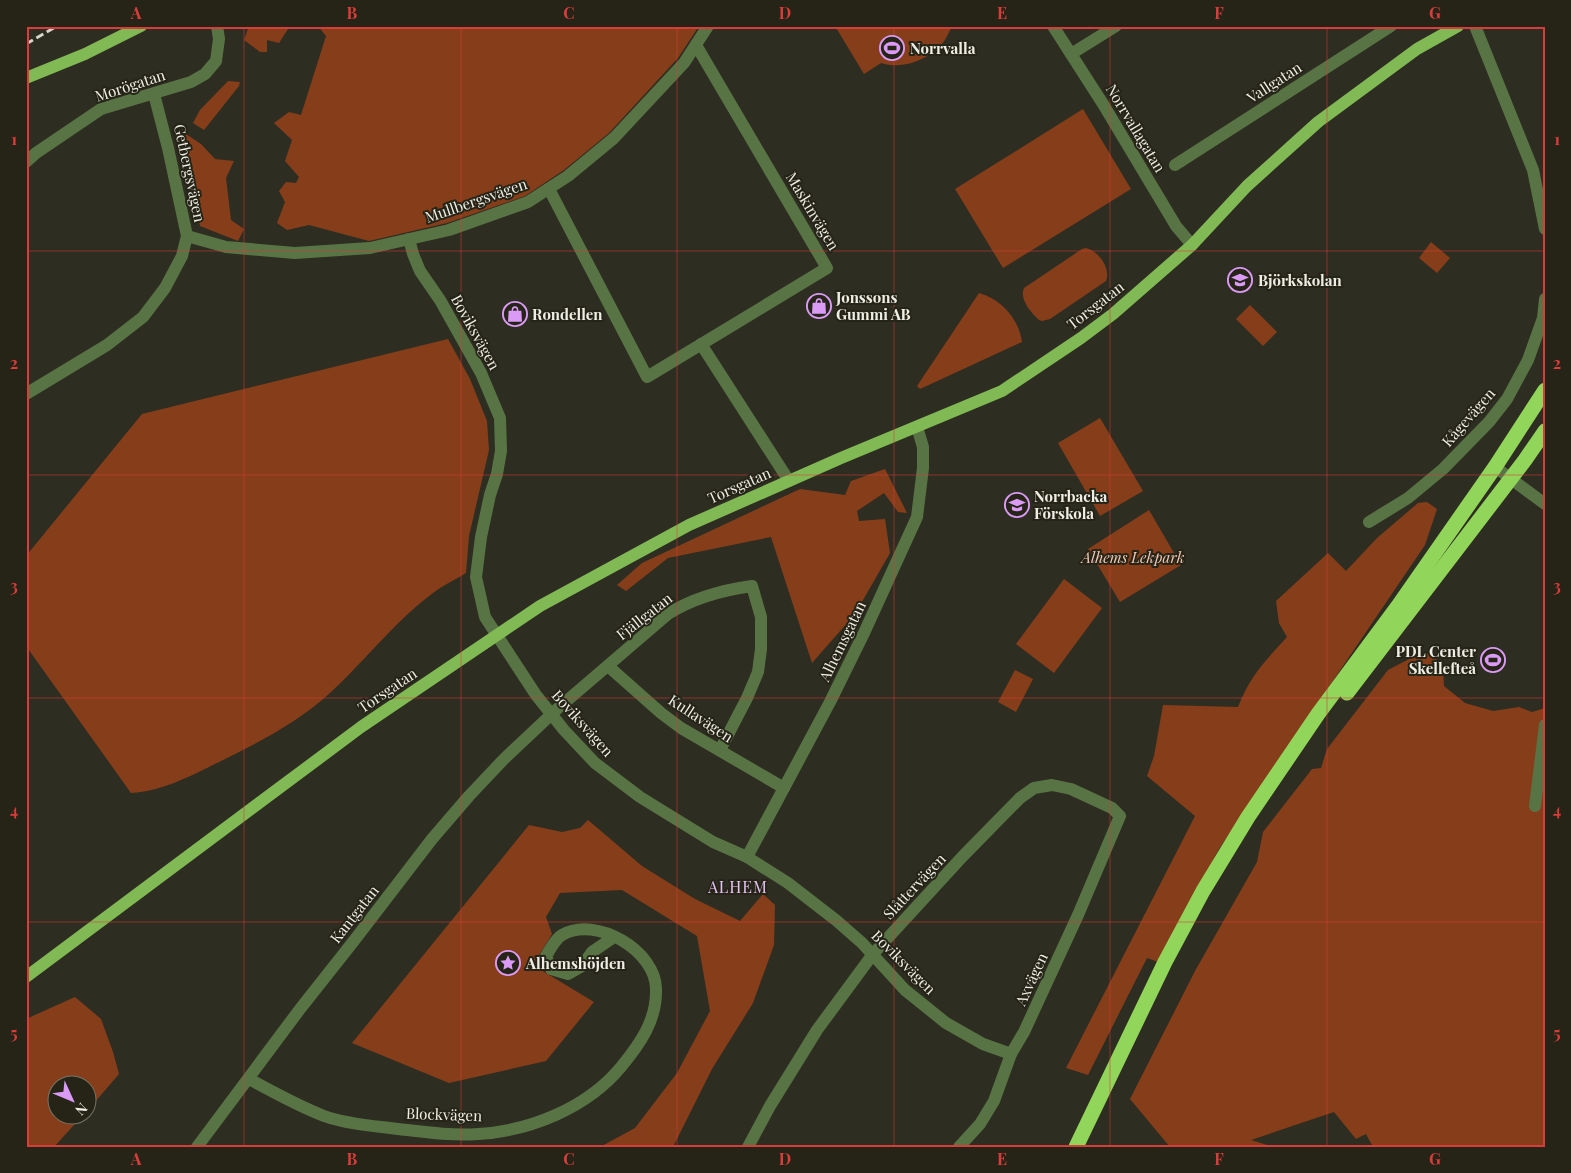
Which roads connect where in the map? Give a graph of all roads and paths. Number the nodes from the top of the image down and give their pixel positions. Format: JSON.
{"nodes":[{"id":1,"x":141,"y":26,"type":"edge"},
{"id":2,"x":217,"y":26,"type":"edge"},
{"id":3,"x":708,"y":26,"type":"edge"},
{"id":4,"x":1053,"y":26,"type":"edge"},
{"id":5,"x":1116,"y":26,"type":"edge"},
{"id":6,"x":1391,"y":26,"type":"edge"},
{"id":7,"x":1458,"y":26,"type":"edge"},
{"id":8,"x":1475,"y":26,"type":"edge"},
{"id":9,"x":696,"y":45,"type":"junction"},
{"id":10,"x":1071,"y":54,"type":"junction"},
{"id":11,"x":26,"y":78,"type":"edge"},
{"id":12,"x":154,"y":94,"type":"junction"},
{"id":13,"x":26,"y":162,"type":"edge"},
{"id":14,"x":1175,"y":165,"type":"dead end"},
{"id":15,"x":549,"y":189,"type":"junction"},
{"id":16,"x":1545,"y":229,"type":"edge"},
{"id":17,"x":187,"y":236,"type":"junction"},
{"id":18,"x":409,"y":239,"type":"junction"},
{"id":19,"x":1192,"y":245,"type":"junction"},
{"id":20,"x":1545,"y":299,"type":"edge"},
{"id":21,"x":702,"y":344,"type":"junction"},
{"id":22,"x":1545,"y":390,"type":"edge"},
{"id":23,"x":26,"y":394,"type":"edge"},
{"id":24,"x":917,"y":427,"type":"junction"},
{"id":25,"x":1545,"y":431,"type":"edge"},
{"id":26,"x":1495,"y":468,"type":"junction"},
{"id":27,"x":1511,"y":478,"type":"junction"},
{"id":28,"x":788,"y":481,"type":"junction"},
{"id":29,"x":1545,"y":504,"type":"edge"},
{"id":30,"x":1369,"y":522,"type":"dead end"},
{"id":31,"x":497,"y":635,"type":"junction"},
{"id":32,"x":608,"y":666,"type":"junction"},
{"id":33,"x":552,"y":714,"type":"junction"},
{"id":34,"x":1545,"y":725,"type":"edge"},
{"id":35,"x":720,"y":750,"type":"junction"},
{"id":36,"x":784,"y":788,"type":"junction"},
{"id":37,"x":1535,"y":806,"type":"dead end"},
{"id":38,"x":1120,"y":816,"type":"joint"},
{"id":39,"x":747,"y":857,"type":"junction"},
{"id":40,"x":614,"y":937,"type":"junction"},
{"id":41,"x":873,"y":954,"type":"junction"},
{"id":42,"x":26,"y":977,"type":"edge"},
{"id":43,"x":1011,"y":1054,"type":"junction"},
{"id":44,"x":249,"y":1079,"type":"junction"},
{"id":45,"x":197,"y":1147,"type":"edge"},
{"id":46,"x":748,"y":1147,"type":"edge"},
{"id":47,"x":959,"y":1147,"type":"edge"},
{"id":48,"x":1076,"y":1147,"type":"edge"},
{"id":49,"x":1086,"y":1147,"type":"edge"}],
"edges":[{"from":1,"to":11,"type":"main road"},
{"from":2,"to":12,"type":"street","name":"Morögatan"},
{"from":3,"to":9,"type":"street","name":"Mullbergsvägen"},
{"from":4,"to":10,"type":"street","name":"Norrvallagatan"},
{"from":5,"to":10,"type":"street"},
{"from":6,"to":14,"type":"street","name":"Vallgatan"},
{"from":7,"to":19,"type":"main road","name":"Torsgatan"},
{"from":8,"to":16,"type":"street"},
{"from":9,"to":15,"type":"street","name":"Mullbergsvägen"},
{"from":9,"to":21,"type":"street","name":"Maskinvägen"},
{"from":10,"to":19,"type":"street","name":"Norrvallagatan"},
{"from":12,"to":13,"type":"street","name":"Morögatan"},
{"from":12,"to":17,"type":"street","name":"Getbergsvägen"},
{"from":15,"to":18,"type":"street","name":"Mullbergsvägen"},
{"from":15,"to":21,"type":"street","name":"Maskinvägen"},
{"from":17,"to":18,"type":"street","name":"Mullbergsvägen"},
{"from":17,"to":23,"type":"street","name":"Getbergsvägen"},
{"from":18,"to":31,"type":"street","name":"Boviksvägen"},
{"from":19,"to":24,"type":"main road","name":"Torsgatan"},
{"from":20,"to":30,"type":"street","name":"Kågevägen"},
{"from":21,"to":28,"type":"street"},
{"from":22,"to":26,"type":"highway"},
{"from":24,"to":28,"type":"main road","name":"Torsgatan"},
{"from":24,"to":36,"type":"street","name":"Alhemsgatan"},
{"from":25,"to":27,"type":"highway"},
{"from":26,"to":27,"type":"street"},
{"from":26,"to":48,"type":"highway"},
{"from":27,"to":29,"type":"street"},
{"from":27,"to":49,"type":"highway"},
{"from":28,"to":31,"type":"main road","name":"Torsgatan"},
{"from":31,"to":33,"type":"street","name":"Boviksvägen"},
{"from":31,"to":42,"type":"main road","name":"Torsgatan"},
{"from":32,"to":33,"type":"street","name":"Fjällgatan"},
{"from":32,"to":35,"type":"street","name":"Kullavägen"},
{"from":32,"to":35,"type":"street","name":"Fjällgatan"},
{"from":33,"to":39,"type":"street","name":"Boviksvägen"},
{"from":33,"to":44,"type":"street","name":"Kantgatan"},
{"from":34,"to":37,"type":"street"},
{"from":35,"to":36,"type":"street","name":"Kullavägen"},
{"from":36,"to":39,"type":"street","name":"Alhemsgatan"},
{"from":38,"to":41,"type":"street","name":"Slåttervägen"},
{"from":38,"to":43,"type":"street","name":"Axvägen"},
{"from":39,"to":41,"type":"street","name":"Boviksvägen"},
{"from":40,"to":40,"type":"street","name":"Blockvägen"},
{"from":40,"to":44,"type":"street","name":"Blockvägen"},
{"from":41,"to":43,"type":"street","name":"Boviksvägen"},
{"from":41,"to":46,"type":"street","name":"Slåttervägen"},
{"from":43,"to":47,"type":"street","name":"Axvägen"},
{"from":44,"to":45,"type":"street","name":"Kantgatan"}]}
